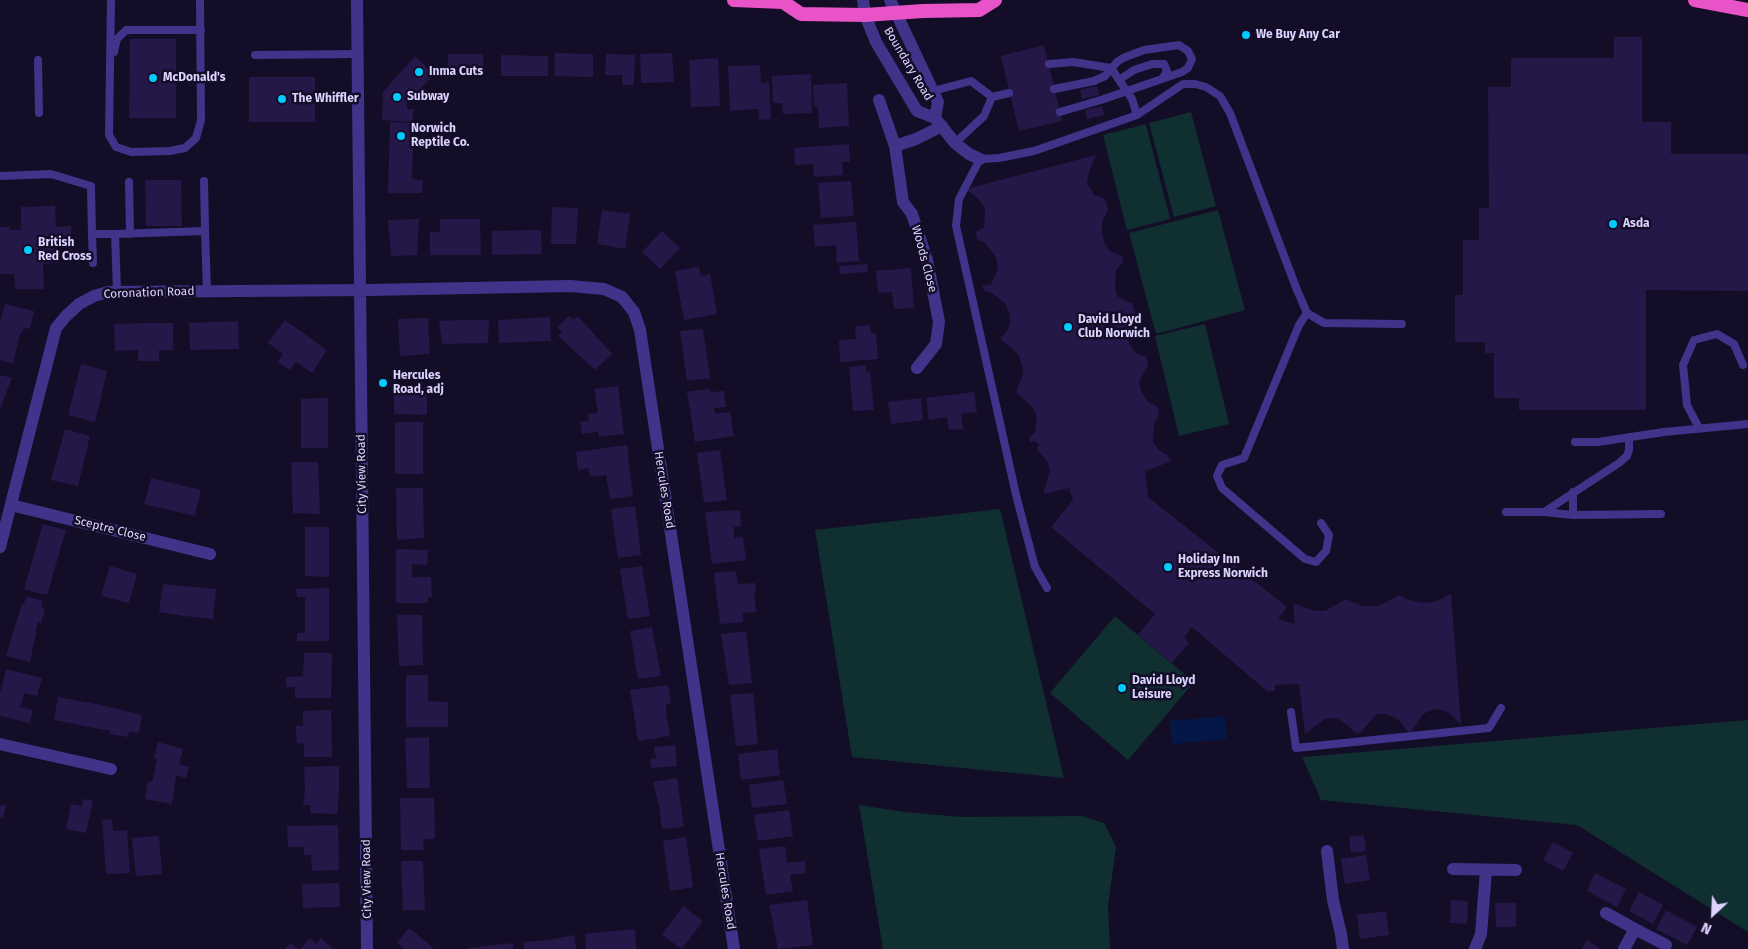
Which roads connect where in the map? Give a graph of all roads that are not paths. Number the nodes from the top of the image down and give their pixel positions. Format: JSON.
{"nodes":[{"id":1,"x":111,"y":0,"type":"edge"},
{"id":2,"x":200,"y":0,"type":"edge"},
{"id":3,"x":357,"y":0,"type":"edge"},
{"id":4,"x":734,"y":0,"type":"edge"},
{"id":5,"x":863,"y":0,"type":"edge"},
{"id":6,"x":995,"y":0,"type":"edge"},
{"id":7,"x":1695,"y":0,"type":"edge"},
{"id":8,"x":784,"y":1,"type":"edge"},
{"id":9,"x":893,"y":6,"type":"edge"},
{"id":10,"x":1748,"y":10,"type":"edge"},
{"id":11,"x":865,"y":15,"type":"junction"},
{"id":12,"x":201,"y":30,"type":"junction"},
{"id":13,"x":358,"y":54,"type":"junction"},
{"id":14,"x":255,"y":55,"type":"dead end"},
{"id":15,"x":38,"y":60,"type":"dead end"},
{"id":16,"x":111,"y":61,"type":"junction"},
{"id":17,"x":1048,"y":64,"type":"dead end"},
{"id":18,"x":1111,"y":68,"type":"junction"},
{"id":19,"x":1162,"y":79,"type":"junction"},
{"id":20,"x":1119,"y":80,"type":"junction"},
{"id":21,"x":1054,"y":89,"type":"dead end"},
{"id":22,"x":1126,"y":90,"type":"junction"},
{"id":23,"x":933,"y":91,"type":"junction"},
{"id":24,"x":1009,"y":92,"type":"dead end"},
{"id":25,"x":992,"y":98,"type":"junction"},
{"id":26,"x":879,"y":100,"type":"dead end"},
{"id":27,"x":1060,"y":112,"type":"dead end"},
{"id":28,"x":38,"y":113,"type":"dead end"},
{"id":29,"x":1137,"y":115,"type":"junction"},
{"id":30,"x":938,"y":122,"type":"junction"},
{"id":31,"x":955,"y":143,"type":"junction"},
{"id":32,"x":894,"y":146,"type":"junction"},
{"id":33,"x":980,"y":159,"type":"junction"},
{"id":34,"x":0,"y":176,"type":"edge"},
{"id":35,"x":204,"y":181,"type":"dead end"},
{"id":36,"x":129,"y":182,"type":"dead end"},
{"id":37,"x":205,"y":231,"type":"junction"},
{"id":38,"x":92,"y":234,"type":"junction"},
{"id":39,"x":115,"y":234,"type":"junction"},
{"id":40,"x":130,"y":234,"type":"junction"},
{"id":41,"x":93,"y":263,"type":"dead end"},
{"id":42,"x":360,"y":290,"type":"junction"},
{"id":43,"x":208,"y":291,"type":"junction"},
{"id":44,"x":118,"y":292,"type":"junction"},
{"id":45,"x":1307,"y":313,"type":"junction"},
{"id":46,"x":1402,"y":324,"type":"dead end"},
{"id":47,"x":1743,"y":365,"type":"dead end"},
{"id":48,"x":917,"y":368,"type":"dead end"},
{"id":49,"x":1748,"y":424,"type":"edge"},
{"id":50,"x":1699,"y":428,"type":"junction"},
{"id":51,"x":1629,"y":437,"type":"junction"},
{"id":52,"x":1575,"y":442,"type":"dead end"},
{"id":53,"x":1573,"y":492,"type":"junction"},
{"id":54,"x":11,"y":505,"type":"junction"},
{"id":55,"x":1506,"y":512,"type":"dead end"},
{"id":56,"x":1544,"y":512,"type":"junction"},
{"id":57,"x":1661,"y":514,"type":"dead end"},
{"id":58,"x":1573,"y":515,"type":"junction"},
{"id":59,"x":1321,"y":522,"type":"dead end"},
{"id":60,"x":0,"y":547,"type":"edge"},
{"id":61,"x":210,"y":554,"type":"dead end"},
{"id":62,"x":1047,"y":588,"type":"dead end"},
{"id":63,"x":1501,"y":708,"type":"dead end"},
{"id":64,"x":1291,"y":712,"type":"dead end"},
{"id":65,"x":0,"y":744,"type":"edge"},
{"id":66,"x":111,"y":770,"type":"dead end"},
{"id":67,"x":1327,"y":851,"type":"dead end"},
{"id":68,"x":1453,"y":869,"type":"dead end"},
{"id":69,"x":1486,"y":870,"type":"junction"},
{"id":70,"x":1516,"y":870,"type":"dead end"},
{"id":71,"x":1606,"y":913,"type":"dead end"},
{"id":72,"x":1635,"y":929,"type":"junction"},
{"id":73,"x":1666,"y":945,"type":"dead end"},
{"id":74,"x":367,"y":949,"type":"edge"},
{"id":75,"x":734,"y":949,"type":"edge"},
{"id":76,"x":1343,"y":949,"type":"edge"},
{"id":77,"x":1475,"y":949,"type":"edge"},
{"id":78,"x":1624,"y":949,"type":"edge"}],
"edges":[{"from":1,"to":16,"type":"lane"},
{"from":2,"to":12,"type":"lane"},
{"from":3,"to":13,"type":"street","name":"City View Road"},
{"from":4,"to":8,"type":"highway","name":"Boundary Road"},
{"from":5,"to":11,"type":"street"},
{"from":6,"to":9,"type":"highway","name":"Boundary Road"},
{"from":7,"to":10,"type":"highway"},
{"from":8,"to":11,"type":"highway","name":"Boundary Road"},
{"from":9,"to":11,"type":"highway","name":"Boundary Road"},
{"from":9,"to":23,"type":"street","name":"Boundary Road"},
{"from":11,"to":30,"type":"street","name":"Boundary Road"},
{"from":12,"to":16,"type":"lane"},
{"from":12,"to":16,"type":"lane"},
{"from":13,"to":14,"type":"lane"},
{"from":13,"to":42,"type":"street","name":"City View Road"},
{"from":15,"to":28,"type":"lane"},
{"from":17,"to":18,"type":"lane"},
{"from":18,"to":19,"type":"lane"},
{"from":18,"to":20,"type":"lane"},
{"from":18,"to":21,"type":"lane"},
{"from":19,"to":20,"type":"lane"},
{"from":19,"to":22,"type":"lane"},
{"from":20,"to":22,"type":"lane"},
{"from":22,"to":27,"type":"lane"},
{"from":22,"to":29,"type":"lane"},
{"from":23,"to":25,"type":"lane"},
{"from":23,"to":30,"type":"street","name":"Boundary Road"},
{"from":24,"to":25,"type":"lane"},
{"from":25,"to":31,"type":"lane"},
{"from":26,"to":32,"type":"street","name":"Woods Close"},
{"from":29,"to":33,"type":"lane"},
{"from":29,"to":45,"type":"lane"},
{"from":30,"to":31,"type":"street","name":"Boundary Road"},
{"from":30,"to":32,"type":"street"},
{"from":31,"to":33,"type":"street","name":"Boundary Road"},
{"from":32,"to":48,"type":"street","name":"Woods Close"},
{"from":33,"to":62,"type":"lane"},
{"from":34,"to":38,"type":"lane"},
{"from":35,"to":37,"type":"lane"},
{"from":36,"to":40,"type":"lane"},
{"from":37,"to":40,"type":"lane"},
{"from":37,"to":43,"type":"lane"},
{"from":38,"to":39,"type":"lane"},
{"from":38,"to":41,"type":"lane"},
{"from":39,"to":40,"type":"lane"},
{"from":39,"to":44,"type":"lane"},
{"from":42,"to":43,"type":"street","name":"Coronation Road"},
{"from":42,"to":74,"type":"street","name":"City View Road"},
{"from":42,"to":75,"type":"street","name":"Hercules Road"},
{"from":43,"to":44,"type":"street","name":"Coronation Road"},
{"from":44,"to":54,"type":"street","name":"Coronation Road"},
{"from":45,"to":46,"type":"lane"},
{"from":45,"to":59,"type":"lane"},
{"from":47,"to":50,"type":"lane"},
{"from":49,"to":50,"type":"lane"},
{"from":50,"to":51,"type":"lane"},
{"from":51,"to":52,"type":"lane"},
{"from":51,"to":53,"type":"lane"},
{"from":53,"to":56,"type":"lane"},
{"from":53,"to":58,"type":"lane"},
{"from":54,"to":60,"type":"street","name":"Coronation Road"},
{"from":54,"to":61,"type":"street","name":"Sceptre Close"},
{"from":55,"to":56,"type":"lane"},
{"from":56,"to":58,"type":"lane"},
{"from":57,"to":58,"type":"lane"},
{"from":63,"to":64,"type":"lane"},
{"from":65,"to":66,"type":"street"},
{"from":67,"to":76,"type":"street"},
{"from":68,"to":69,"type":"street"},
{"from":69,"to":70,"type":"street"},
{"from":69,"to":77,"type":"street"},
{"from":71,"to":72,"type":"street"},
{"from":72,"to":73,"type":"street"},
{"from":72,"to":78,"type":"street"}]}
